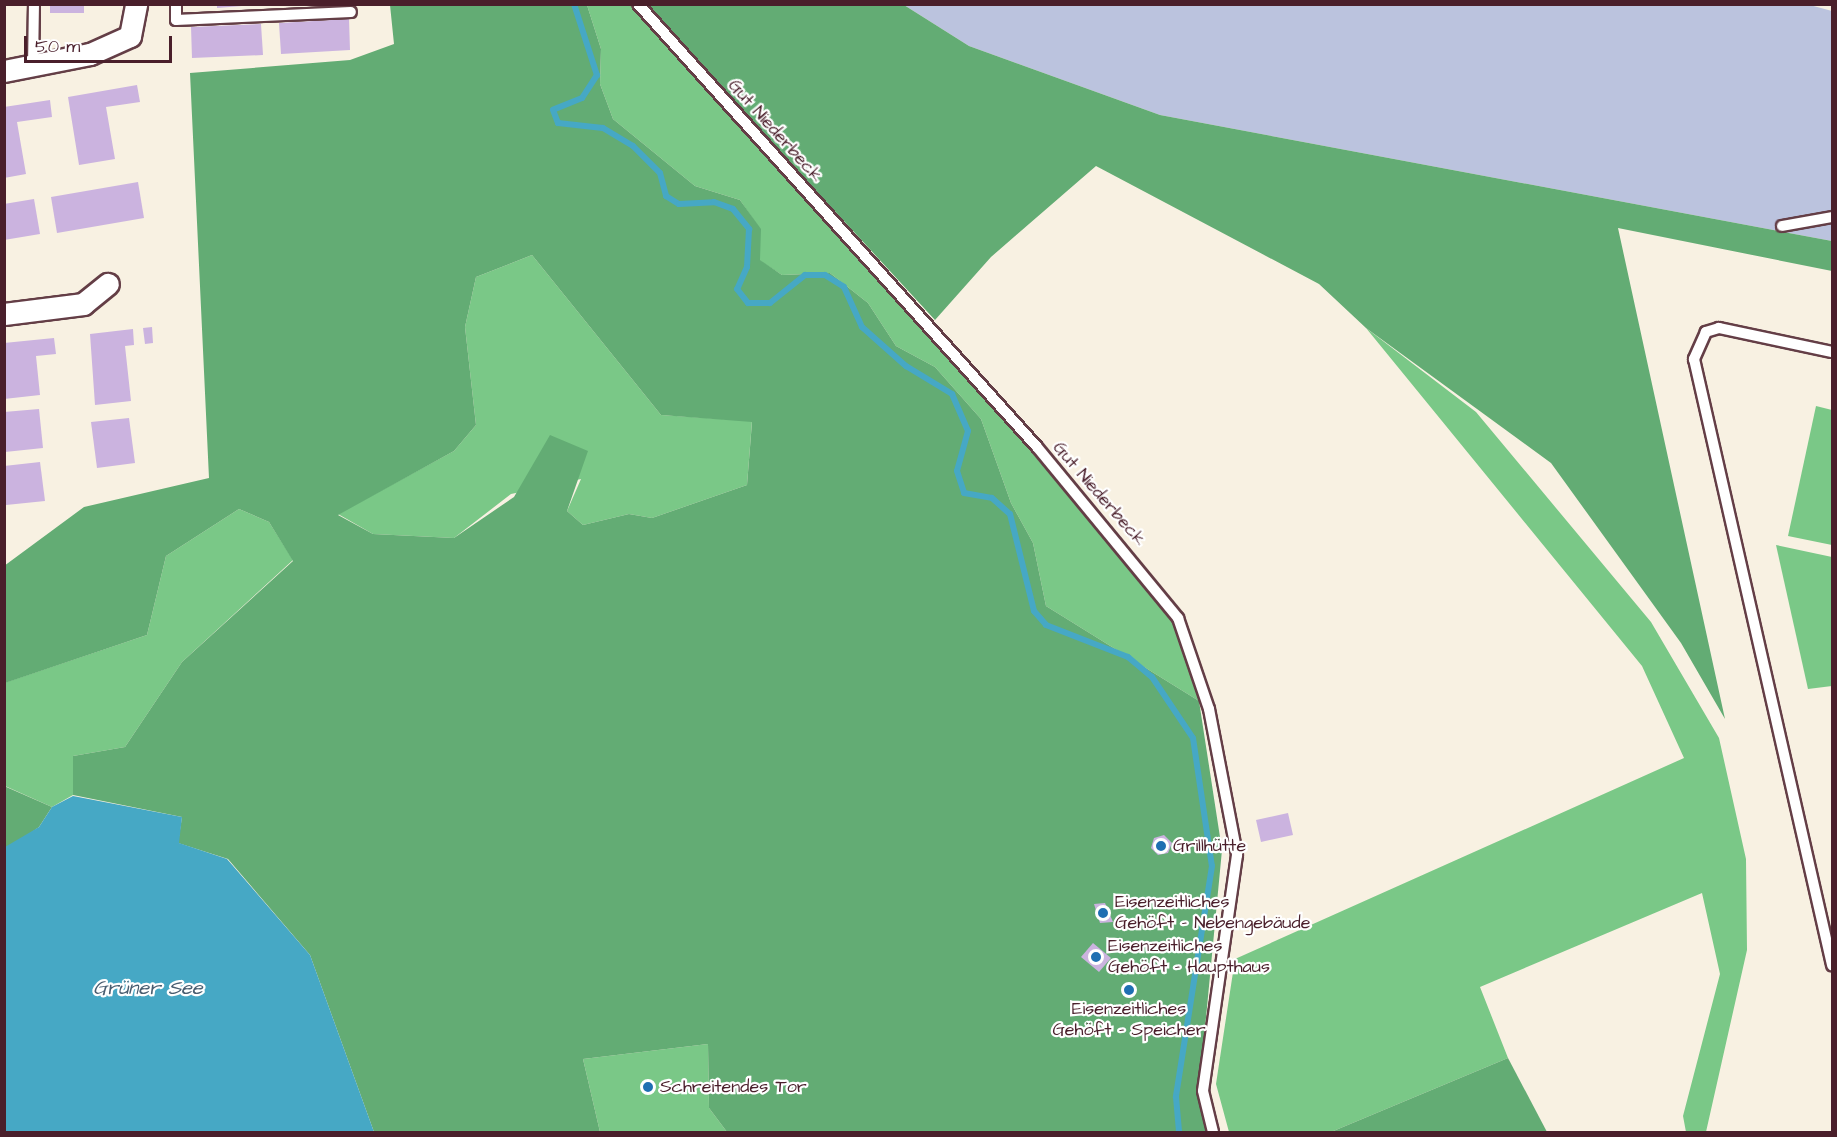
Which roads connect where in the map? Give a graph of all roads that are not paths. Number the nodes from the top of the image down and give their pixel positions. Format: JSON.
{"nodes":[{"id":1,"x":34,"y":4,"type":"edge"},
{"id":2,"x":176,"y":4,"type":"edge"},
{"id":3,"x":256,"y":4,"type":"edge"},
{"id":4,"x":638,"y":4,"type":"edge"},
{"id":5,"x":138,"y":6,"type":"edge"},
{"id":6,"x":351,"y":12,"type":"dead end"},
{"id":7,"x":256,"y":17,"type":"junction"},
{"id":8,"x":33,"y":66,"type":"junction"},
{"id":9,"x":4,"y":71,"type":"edge"},
{"id":10,"x":1833,"y":217,"type":"edge"},
{"id":11,"x":1782,"y":226,"type":"dead end"},
{"id":12,"x":108,"y":284,"type":"dead end"},
{"id":13,"x":4,"y":314,"type":"edge"},
{"id":14,"x":1833,"y":352,"type":"edge"},
{"id":15,"x":1833,"y":965,"type":"edge"},
{"id":16,"x":1213,"y":1132,"type":"edge"}],
"edges":[{"from":1,"to":8,"type":"lane"},
{"from":2,"to":7,"type":"lane"},
{"from":3,"to":7,"type":"lane"},
{"from":4,"to":16,"type":"lane","name":"Gut Niederbeck"},
{"from":5,"to":8,"type":"street"},
{"from":6,"to":7,"type":"lane"},
{"from":8,"to":9,"type":"street"},
{"from":10,"to":11,"type":"lane"},
{"from":12,"to":13,"type":"street"},
{"from":14,"to":15,"type":"lane"}]}
